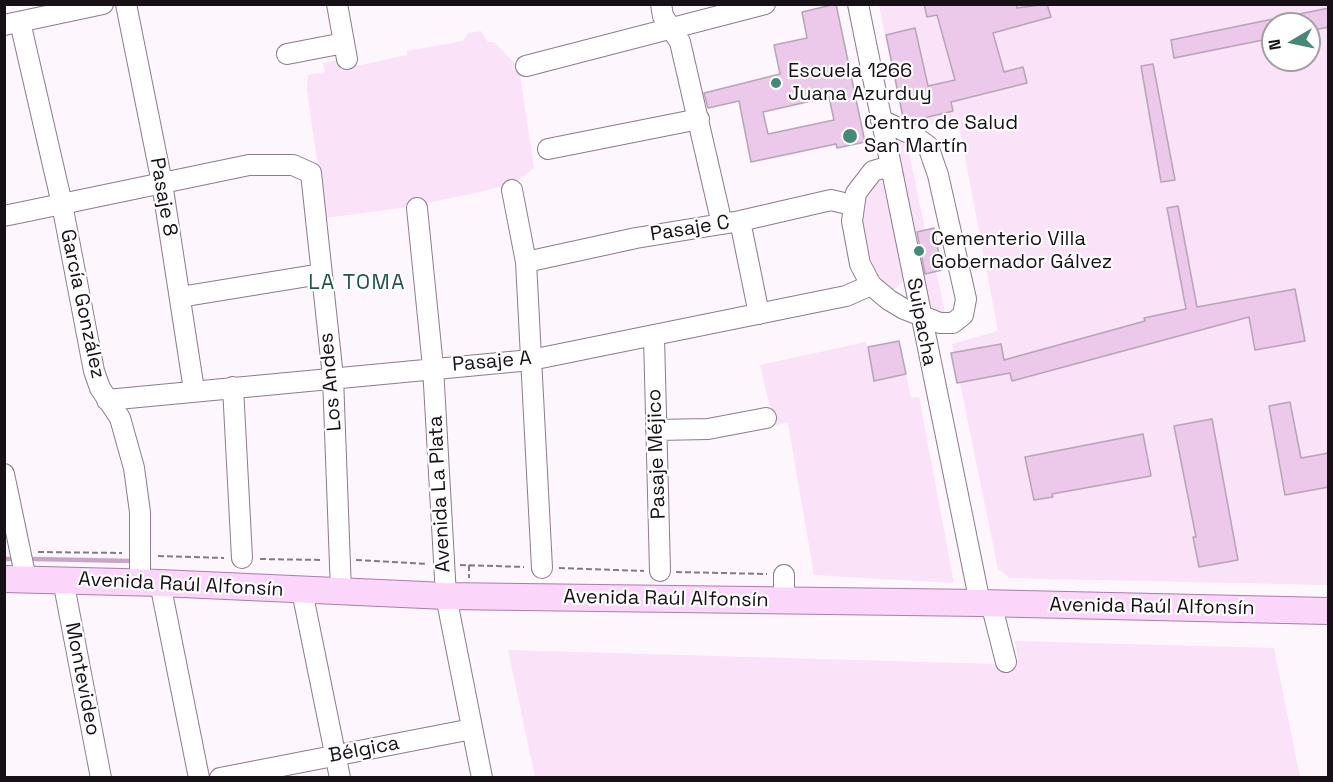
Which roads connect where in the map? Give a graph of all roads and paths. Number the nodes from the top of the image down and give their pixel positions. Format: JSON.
{"nodes":[{"id":1,"x":103,"y":4,"type":"edge"},
{"id":2,"x":126,"y":4,"type":"edge"},
{"id":3,"x":336,"y":4,"type":"edge"},
{"id":4,"x":661,"y":4,"type":"edge"},
{"id":5,"x":765,"y":4,"type":"edge"},
{"id":6,"x":858,"y":4,"type":"edge"},
{"id":7,"x":12,"y":24,"type":"edge"},
{"id":8,"x":670,"y":27,"type":"junction"},
{"id":9,"x":287,"y":54,"type":"dead end"},
{"id":10,"x":526,"y":66,"type":"dead end"},
{"id":11,"x":699,"y":119,"type":"junction"},
{"id":12,"x":881,"y":120,"type":"junction"},
{"id":13,"x":548,"y":148,"type":"dead end"},
{"id":14,"x":890,"y":166,"type":"junction"},
{"id":15,"x":162,"y":183,"type":"junction"},
{"id":16,"x":512,"y":190,"type":"dead end"},
{"id":17,"x":62,"y":204,"type":"junction"},
{"id":18,"x":852,"y":205,"type":"junction"},
{"id":19,"x":417,"y":208,"type":"dead end"},
{"id":20,"x":4,"y":216,"type":"edge"},
{"id":21,"x":731,"y":223,"type":"junction"},
{"id":22,"x":526,"y":262,"type":"junction"},
{"id":23,"x":321,"y":274,"type":"junction"},
{"id":24,"x":871,"y":285,"type":"junction"},
{"id":25,"x":180,"y":297,"type":"junction"},
{"id":26,"x":759,"y":314,"type":"junction"},
{"id":27,"x":919,"y":315,"type":"junction"},
{"id":28,"x":654,"y":337,"type":"junction"},
{"id":29,"x":531,"y":360,"type":"junction"},
{"id":30,"x":433,"y":367,"type":"junction"},
{"id":31,"x":333,"y":377,"type":"junction"},
{"id":32,"x":233,"y":387,"type":"junction"},
{"id":33,"x":194,"y":390,"type":"junction"},
{"id":34,"x":107,"y":400,"type":"junction"},
{"id":35,"x":766,"y":418,"type":"dead end"},
{"id":36,"x":656,"y":430,"type":"junction"},
{"id":37,"x":4,"y":474,"type":"edge"},
{"id":38,"x":18,"y":540,"type":"junction"},
{"id":39,"x":140,"y":556,"type":"junction"},
{"id":40,"x":242,"y":558,"type":"junction"},
{"id":41,"x":342,"y":560,"type":"junction"},
{"id":42,"x":445,"y":564,"type":"junction"},
{"id":43,"x":542,"y":568,"type":"junction"},
{"id":44,"x":660,"y":571,"type":"junction"},
{"id":45,"x":784,"y":575,"type":"joint"},
{"id":46,"x":15,"y":579,"type":"edge"},
{"id":47,"x":63,"y":580,"type":"junction"},
{"id":48,"x":150,"y":582,"type":"junction"},
{"id":49,"x":302,"y":591,"type":"junction"},
{"id":50,"x":341,"y":592,"type":"junction"},
{"id":51,"x":446,"y":596,"type":"junction"},
{"id":52,"x":784,"y":601,"type":"junction"},
{"id":53,"x":985,"y":603,"type":"junction"},
{"id":54,"x":1329,"y":611,"type":"edge"},
{"id":55,"x":1006,"y":662,"type":"dead end"},
{"id":56,"x":472,"y":729,"type":"junction"},
{"id":57,"x":336,"y":755,"type":"junction"},
{"id":58,"x":101,"y":777,"type":"edge"},
{"id":59,"x":199,"y":777,"type":"edge"},
{"id":60,"x":220,"y":777,"type":"edge"},
{"id":61,"x":340,"y":777,"type":"edge"},
{"id":62,"x":482,"y":777,"type":"edge"}],
"edges":[{"from":1,"to":7,"type":"street"},
{"from":2,"to":15,"type":"street","name":"Pasaje 8"},
{"from":3,"to":9,"type":"street"},
{"from":4,"to":8,"type":"street"},
{"from":5,"to":8,"type":"street"},
{"from":6,"to":12,"type":"street","name":"Suipacha"},
{"from":7,"to":17,"type":"street","name":"García González"},
{"from":8,"to":10,"type":"street"},
{"from":8,"to":11,"type":"street"},
{"from":11,"to":13,"type":"street"},
{"from":11,"to":21,"type":"street"},
{"from":12,"to":14,"type":"street","name":"Suipacha"},
{"from":12,"to":27,"type":"street"},
{"from":14,"to":18,"type":"street"},
{"from":14,"to":27,"type":"street","name":"Suipacha"},
{"from":15,"to":17,"type":"street"},
{"from":15,"to":23,"type":"street","name":"Los Andes"},
{"from":15,"to":25,"type":"street","name":"Pasaje 8"},
{"from":16,"to":22,"type":"street"},
{"from":17,"to":20,"type":"street"},
{"from":17,"to":34,"type":"street","name":"García González"},
{"from":18,"to":21,"type":"street","name":"Pasaje C"},
{"from":18,"to":24,"type":"street"},
{"from":19,"to":30,"type":"street","name":"Avenida La Plata"},
{"from":21,"to":22,"type":"street","name":"Pasaje C"},
{"from":21,"to":26,"type":"street"},
{"from":22,"to":29,"type":"street"},
{"from":23,"to":25,"type":"street"},
{"from":23,"to":31,"type":"street","name":"Los Andes"},
{"from":24,"to":26,"type":"street","name":"Pasaje A"},
{"from":24,"to":27,"type":"street"},
{"from":25,"to":33,"type":"street","name":"Pasaje 8"},
{"from":26,"to":28,"type":"street","name":"Pasaje A"},
{"from":27,"to":53,"type":"street","name":"Suipacha"},
{"from":28,"to":29,"type":"street","name":"Pasaje A"},
{"from":28,"to":36,"type":"street","name":"Pasaje Méjico"},
{"from":29,"to":30,"type":"street","name":"Pasaje A"},
{"from":29,"to":43,"type":"street"},
{"from":30,"to":31,"type":"street","name":"Pasaje A"},
{"from":30,"to":42,"type":"street","name":"Avenida La Plata"},
{"from":31,"to":32,"type":"street","name":"Pasaje A"},
{"from":31,"to":41,"type":"street","name":"Los Andes"},
{"from":32,"to":33,"type":"street","name":"Pasaje A"},
{"from":32,"to":40,"type":"street"},
{"from":33,"to":34,"type":"street","name":"Pasaje A"},
{"from":34,"to":39,"type":"street","name":"García González"},
{"from":35,"to":36,"type":"street"},
{"from":36,"to":44,"type":"street","name":"Pasaje Méjico"},
{"from":37,"to":38,"type":"street"},
{"from":38,"to":39,"type":"path"},
{"from":38,"to":46,"type":"street"},
{"from":39,"to":40,"type":"path"},
{"from":39,"to":48,"type":"street","name":"García González"},
{"from":40,"to":41,"type":"path"},
{"from":41,"to":42,"type":"path"},
{"from":41,"to":50,"type":"street","name":"Los Andes"},
{"from":42,"to":43,"type":"path"},
{"from":42,"to":51,"type":"street","name":"Avenida La Plata"},
{"from":43,"to":44,"type":"path"},
{"from":44,"to":45,"type":"path"},
{"from":45,"to":52,"type":"street"},
{"from":46,"to":47,"type":"main road","name":"Avenida Raúl Alfonsín"},
{"from":47,"to":48,"type":"main road","name":"Avenida Raúl Alfonsín"},
{"from":47,"to":58,"type":"street","name":"Montevideo"},
{"from":48,"to":49,"type":"main road","name":"Avenida Raúl Alfonsín"},
{"from":48,"to":59,"type":"street","name":"García González"},
{"from":49,"to":50,"type":"main road","name":"Avenida Raúl Alfonsín"},
{"from":49,"to":57,"type":"street"},
{"from":50,"to":51,"type":"main road","name":"Avenida Raúl Alfonsín"},
{"from":51,"to":52,"type":"main road","name":"Avenida Raúl Alfonsín"},
{"from":51,"to":56,"type":"street","name":"Avenida La Plata"},
{"from":52,"to":53,"type":"main road","name":"Avenida Raúl Alfonsín"},
{"from":53,"to":54,"type":"main road","name":"Avenida Raúl Alfonsín"},
{"from":53,"to":55,"type":"street","name":"Suipacha"},
{"from":56,"to":57,"type":"street","name":"Bélgica"},
{"from":56,"to":62,"type":"street","name":"Avenida La Plata"},
{"from":57,"to":60,"type":"street","name":"Bélgica"},
{"from":57,"to":61,"type":"street"}]}
